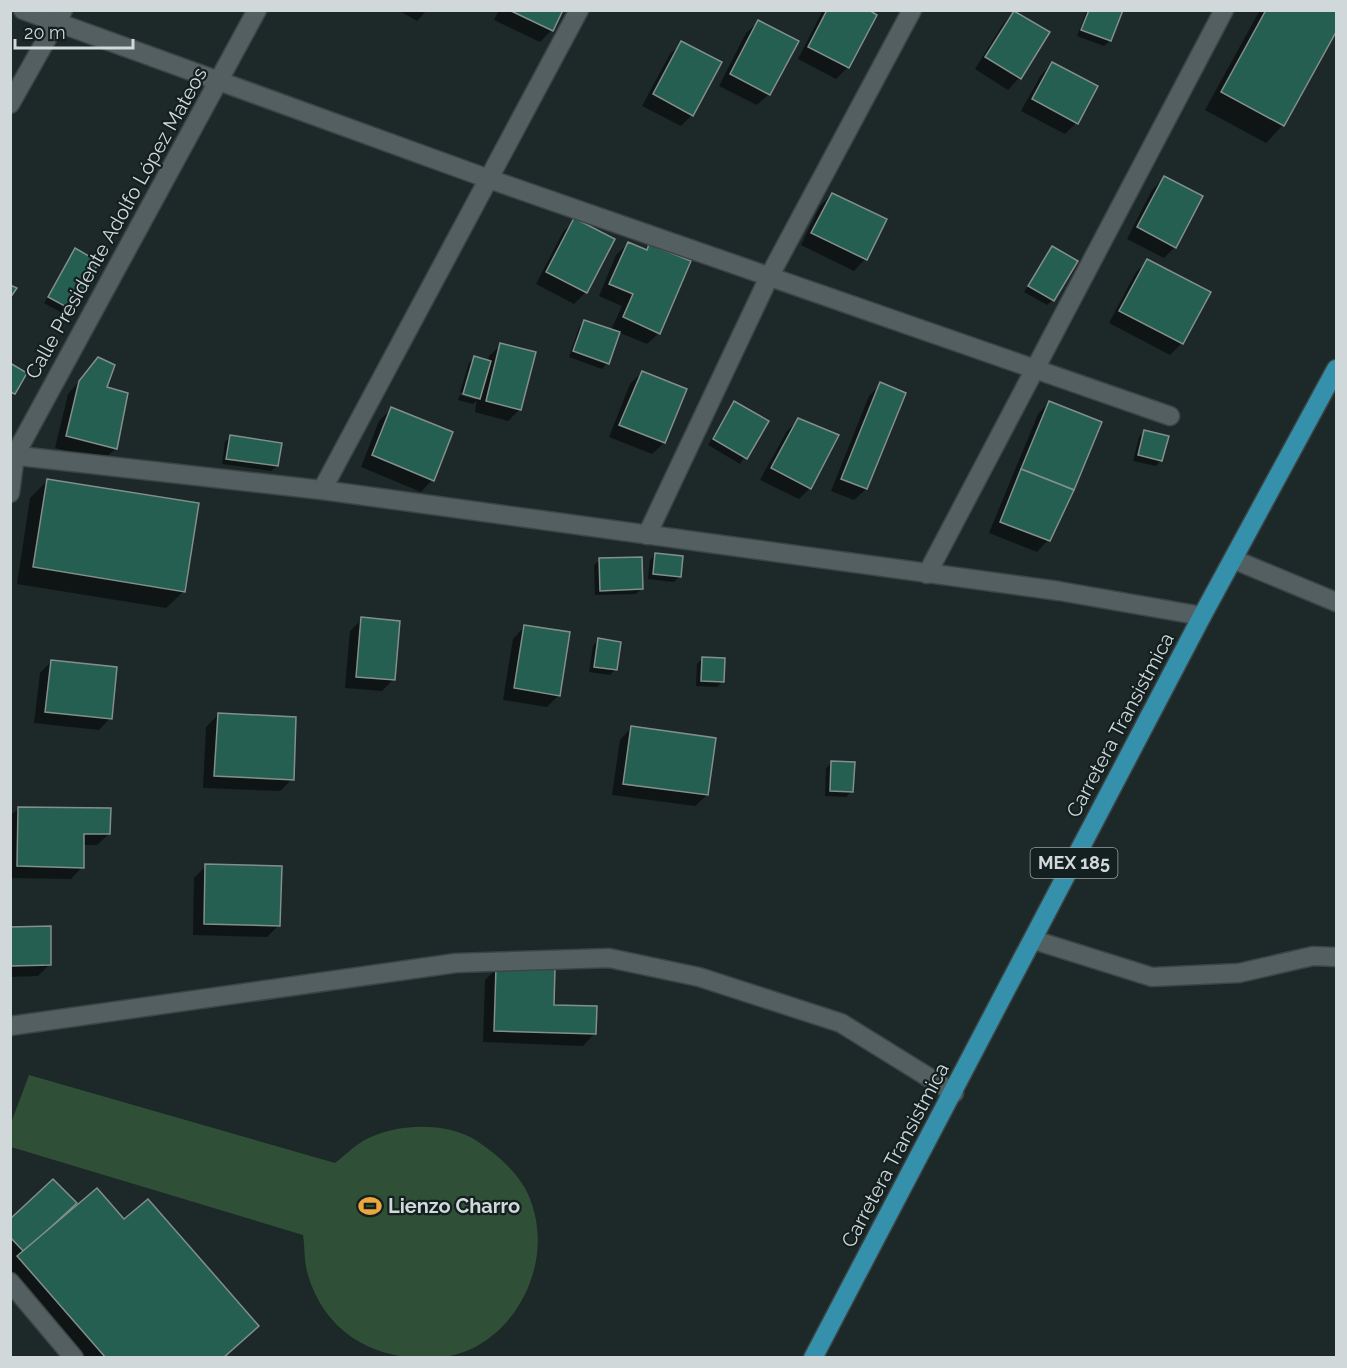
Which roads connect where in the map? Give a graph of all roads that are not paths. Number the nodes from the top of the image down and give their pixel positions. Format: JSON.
{"nodes":[{"id":1,"x":23,"y":10,"type":"edge"},
{"id":2,"x":257,"y":10,"type":"edge"},
{"id":3,"x":579,"y":10,"type":"edge"},
{"id":4,"x":912,"y":10,"type":"edge"},
{"id":5,"x":1224,"y":10,"type":"edge"},
{"id":6,"x":59,"y":16,"type":"edge"},
{"id":7,"x":219,"y":80,"type":"junction"},
{"id":8,"x":10,"y":104,"type":"edge"},
{"id":9,"x":489,"y":179,"type":"junction"},
{"id":10,"x":770,"y":275,"type":"junction"},
{"id":11,"x":1035,"y":368,"type":"junction"},
{"id":12,"x":1336,"y":369,"type":"edge"},
{"id":13,"x":1170,"y":416,"type":"dead end"},
{"id":14,"x":13,"y":455,"type":"edge"},
{"id":15,"x":322,"y":490,"type":"junction"},
{"id":16,"x":10,"y":493,"type":"edge"},
{"id":17,"x":647,"y":535,"type":"junction"},
{"id":18,"x":1235,"y":560,"type":"junction"},
{"id":19,"x":927,"y":574,"type":"junction"},
{"id":20,"x":1336,"y":602,"type":"edge"},
{"id":21,"x":1202,"y":616,"type":"junction"},
{"id":22,"x":1034,"y":940,"type":"junction"},
{"id":23,"x":1336,"y":957,"type":"edge"},
{"id":24,"x":10,"y":1026,"type":"edge"},
{"id":25,"x":954,"y":1093,"type":"junction"},
{"id":26,"x":10,"y":1282,"type":"edge"},
{"id":27,"x":74,"y":1358,"type":"edge"},
{"id":28,"x":813,"y":1358,"type":"edge"}],
"edges":[{"from":1,"to":6,"type":"street"},
{"from":2,"to":7,"type":"street","name":"Calle Presidente Adolfo López Mateos"},
{"from":3,"to":9,"type":"street"},
{"from":4,"to":10,"type":"street"},
{"from":5,"to":11,"type":"street"},
{"from":6,"to":7,"type":"street"},
{"from":6,"to":8,"type":"street"},
{"from":7,"to":9,"type":"street"},
{"from":7,"to":14,"type":"street","name":"Calle Presidente Adolfo López Mateos"},
{"from":9,"to":10,"type":"street"},
{"from":9,"to":15,"type":"street"},
{"from":10,"to":11,"type":"street"},
{"from":10,"to":17,"type":"street"},
{"from":11,"to":13,"type":"street"},
{"from":11,"to":19,"type":"street"},
{"from":12,"to":18,"type":"main road","name":"Carretera Transistmica","number":"MEX 185"},
{"from":14,"to":15,"type":"street"},
{"from":14,"to":16,"type":"street","name":"Calle Presidente Adolfo López Mateos"},
{"from":15,"to":17,"type":"street"},
{"from":17,"to":19,"type":"street"},
{"from":18,"to":20,"type":"street"},
{"from":18,"to":21,"type":"main road","name":"Carretera Transistmica","number":"MEX 185"},
{"from":19,"to":21,"type":"street"},
{"from":21,"to":22,"type":"main road","name":"Carretera Transistmica","number":"MEX 185"},
{"from":22,"to":23,"type":"street"},
{"from":22,"to":25,"type":"main road","name":"Carretera Transistmica","number":"MEX 185"},
{"from":24,"to":25,"type":"street"},
{"from":25,"to":28,"type":"main road","name":"Carretera Transistmica","number":"MEX 185"},
{"from":26,"to":27,"type":"street"}]}
